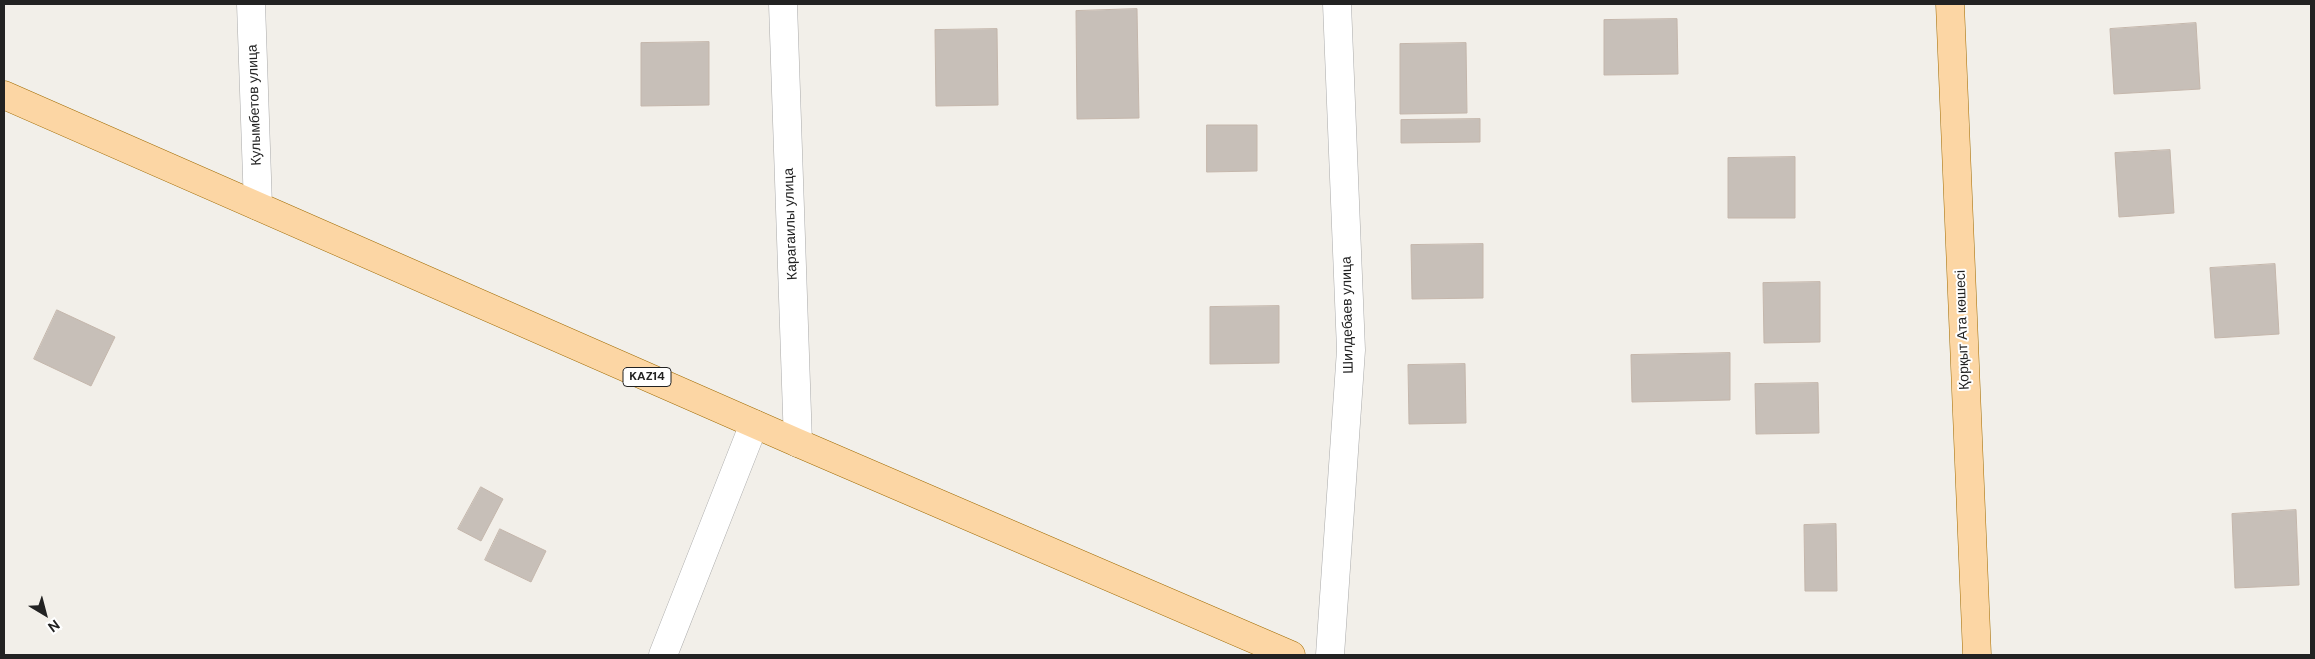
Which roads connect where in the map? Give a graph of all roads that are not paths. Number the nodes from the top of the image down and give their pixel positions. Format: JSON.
{"nodes":[{"id":1,"x":252,"y":4,"type":"edge"},
{"id":2,"x":783,"y":4,"type":"edge"},
{"id":3,"x":1337,"y":4,"type":"edge"},
{"id":4,"x":1950,"y":4,"type":"edge"},
{"id":5,"x":4,"y":95,"type":"edge"},
{"id":6,"x":258,"y":206,"type":"junction"},
{"id":7,"x":754,"y":424,"type":"junction"},
{"id":8,"x":798,"y":443,"type":"junction"},
{"id":9,"x":663,"y":655,"type":"edge"},
{"id":10,"x":1291,"y":655,"type":"edge"},
{"id":11,"x":1330,"y":655,"type":"edge"},
{"id":12,"x":1976,"y":655,"type":"edge"}],
"edges":[{"from":1,"to":6,"type":"street","name":"Кулымбетов улица"},
{"from":2,"to":8,"type":"street","name":"Карагаилы улица"},
{"from":3,"to":11,"type":"street","name":"Шилдебаев улица"},
{"from":4,"to":12,"type":"main road","name":"Қорқыт Ата көшесі"},
{"from":5,"to":6,"type":"main road","number":"KAZ14"},
{"from":6,"to":7,"type":"main road","number":"KAZ14"},
{"from":7,"to":8,"type":"main road","number":"KAZ14"},
{"from":7,"to":9,"type":"street"},
{"from":8,"to":10,"type":"main road","number":"KAZ14"}]}
